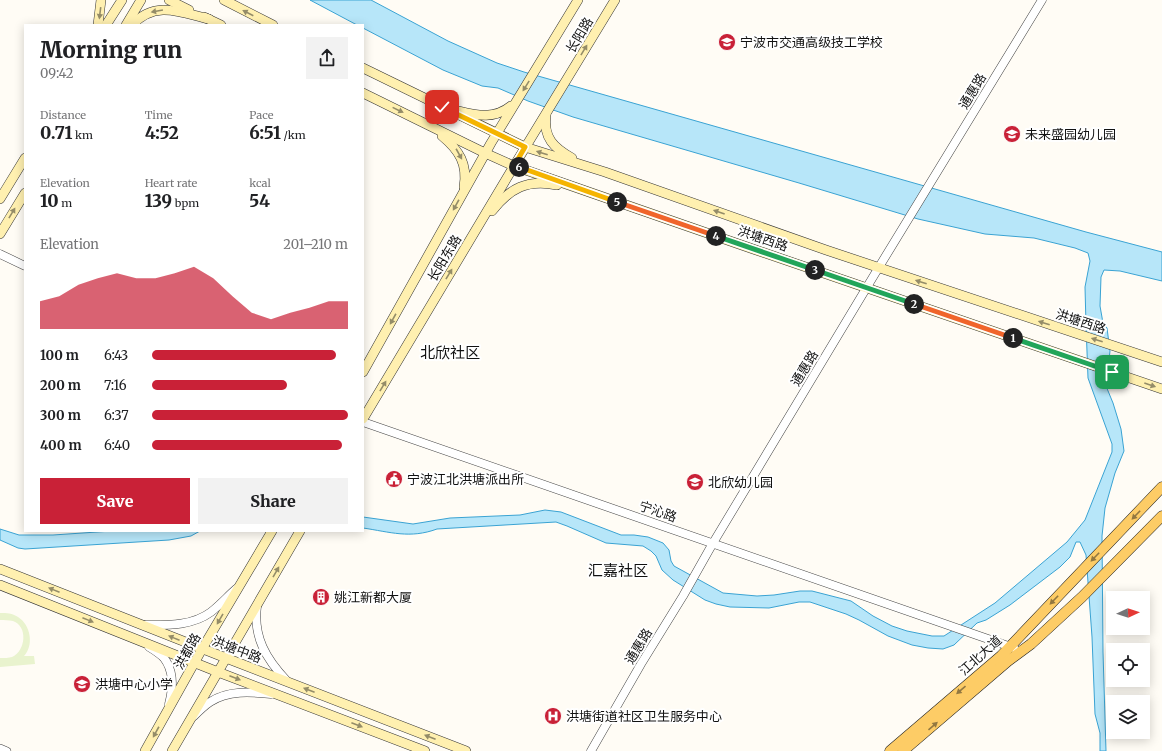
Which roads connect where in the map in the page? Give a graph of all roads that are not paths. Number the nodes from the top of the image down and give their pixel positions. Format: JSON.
{"nodes":[{"id":1,"x":102,"y":0,"type":"edge"},
{"id":2,"x":122,"y":0,"type":"edge"},
{"id":3,"x":141,"y":0,"type":"edge"},
{"id":4,"x":169,"y":0,"type":"edge"},
{"id":5,"x":224,"y":0,"type":"edge"},
{"id":6,"x":578,"y":0,"type":"edge"},
{"id":7,"x":615,"y":0,"type":"edge"},
{"id":8,"x":1042,"y":0,"type":"edge"},
{"id":9,"x":209,"y":19,"type":"junction"},
{"id":10,"x":98,"y":24,"type":"edge"},
{"id":11,"x":107,"y":24,"type":"edge"},
{"id":12,"x":127,"y":24,"type":"edge"},
{"id":13,"x":133,"y":24,"type":"edge"},
{"id":14,"x":219,"y":24,"type":"edge"},
{"id":15,"x":271,"y":24,"type":"edge"},
{"id":16,"x":364,"y":68,"type":"edge"},
{"id":17,"x":364,"y":93,"type":"edge"},
{"id":18,"x":516,"y":101,"type":"junction"},
{"id":19,"x":442,"y":107,"type":"junction"},
{"id":20,"x":547,"y":112,"type":"junction"},
{"id":21,"x":432,"y":127,"type":"junction"},
{"id":22,"x":497,"y":133,"type":"junction"},
{"id":23,"x":525,"y":147,"type":"junction"},
{"id":24,"x":485,"y":153,"type":"junction"},
{"id":25,"x":24,"y":160,"type":"edge"},
{"id":26,"x":514,"y":166,"type":"junction"},
{"id":27,"x":591,"y":168,"type":"junction"},
{"id":28,"x":582,"y":190,"type":"junction"},
{"id":29,"x":464,"y":191,"type":"junction"},
{"id":30,"x":24,"y":194,"type":"edge"},
{"id":31,"x":0,"y":199,"type":"edge"},
{"id":32,"x":0,"y":234,"type":"edge"},
{"id":33,"x":471,"y":238,"type":"junction"},
{"id":34,"x":0,"y":254,"type":"edge"},
{"id":35,"x":24,"y":266,"type":"edge"},
{"id":36,"x":879,"y":268,"type":"junction"},
{"id":37,"x":867,"y":288,"type":"junction"},
{"id":38,"x":1162,"y":362,"type":"edge"},
{"id":39,"x":364,"y":370,"type":"edge"},
{"id":40,"x":1162,"y":389,"type":"edge"},
{"id":41,"x":364,"y":419,"type":"edge"},
{"id":42,"x":364,"y":421,"type":"edge"},
{"id":43,"x":1162,"y":487,"type":"edge"},
{"id":44,"x":1162,"y":516,"type":"edge"},
{"id":45,"x":271,"y":532,"type":"edge"},
{"id":46,"x":299,"y":532,"type":"edge"},
{"id":47,"x":713,"y":543,"type":"junction"},
{"id":48,"x":0,"y":569,"type":"edge"},
{"id":49,"x":0,"y":585,"type":"edge"},
{"id":50,"x":240,"y":586,"type":"junction"},
{"id":51,"x":257,"y":606,"type":"junction"},
{"id":52,"x":142,"y":625,"type":"junction"},
{"id":53,"x":138,"y":640,"type":"junction"},
{"id":54,"x":1009,"y":647,"type":"junction"},
{"id":55,"x":202,"y":649,"type":"junction"},
{"id":56,"x":1022,"y":651,"type":"junction"},
{"id":57,"x":226,"y":658,"type":"junction"},
{"id":58,"x":195,"y":662,"type":"junction"},
{"id":59,"x":218,"y":672,"type":"junction"},
{"id":60,"x":287,"y":682,"type":"junction"},
{"id":61,"x":280,"y":695,"type":"junction"},
{"id":62,"x":167,"y":712,"type":"junction"},
{"id":63,"x":192,"y":717,"type":"junction"},
{"id":64,"x":0,"y":748,"type":"edge"},
{"id":65,"x":7,"y":751,"type":"edge"},
{"id":66,"x":146,"y":751,"type":"edge"},
{"id":67,"x":172,"y":751,"type":"edge"},
{"id":68,"x":425,"y":751,"type":"edge"},
{"id":69,"x":466,"y":751,"type":"edge"},
{"id":70,"x":591,"y":751,"type":"edge"},
{"id":71,"x":890,"y":751,"type":"edge"},
{"id":72,"x":903,"y":751,"type":"edge"}],
"edges":[{"from":1,"to":10,"type":"main road","one_way":true},
{"from":2,"to":11,"type":"main road"},
{"from":3,"to":12,"type":"main road"},
{"from":4,"to":9,"type":"main road"},
{"from":15,"to":5,"type":"main road","one_way":true},
{"from":6,"to":18,"type":"main road","name":"长阳路","one_way":true},
{"from":20,"to":7,"type":"main road","name":"长阳路","one_way":true},
{"from":8,"to":36,"type":"street","name":"通惠路"},
{"from":9,"to":13,"type":"main road","one_way":true},
{"from":9,"to":14,"type":"main road"},
{"from":16,"to":19,"type":"main road","name":"洪塘西路"},
{"from":17,"to":21,"type":"main road","name":"洪塘西路","one_way":true},
{"from":18,"to":19,"type":"main road"},
{"from":18,"to":22,"type":"main road","name":"长阳东路"},
{"from":19,"to":22,"type":"main road","name":"洪塘西路"},
{"from":20,"to":23,"type":"main road","name":"长阳东路"},
{"from":20,"to":27,"type":"main road"},
{"from":21,"to":24,"type":"main road","name":"洪塘西路"},
{"from":21,"to":29,"type":"main road","one_way":true},
{"from":22,"to":23,"type":"main road","name":"洪塘西路"},
{"from":22,"to":24,"type":"main road","name":"长阳东路"},
{"from":23,"to":26,"type":"main road","name":"长阳东路"},
{"from":27,"to":23,"type":"main road","name":"洪塘西路","one_way":true},
{"from":24,"to":26,"type":"main road","name":"洪塘西路"},
{"from":24,"to":29,"type":"main road","name":"长阳东路"},
{"from":25,"to":31,"type":"main road"},
{"from":26,"to":28,"type":"main road","name":"洪塘西路"},
{"from":26,"to":33,"type":"main road","name":"长阳东路"},
{"from":36,"to":27,"type":"main road","name":"洪塘西路","one_way":true},
{"from":28,"to":33,"type":"main road"},
{"from":28,"to":37,"type":"main road","name":"洪塘西路"},
{"from":29,"to":39,"type":"main road","name":"长阳东路","one_way":true},
{"from":32,"to":30,"type":"main road","one_way":true},
{"from":41,"to":33,"type":"main road","name":"长阳东路","one_way":true},
{"from":34,"to":35,"type":"street"},
{"from":36,"to":37,"type":"street","name":"通惠路"},
{"from":38,"to":36,"type":"main road","name":"洪塘西路","one_way":true},
{"from":37,"to":40,"type":"main road","name":"洪塘西路","one_way":true},
{"from":37,"to":47,"type":"street","name":"通惠路"},
{"from":42,"to":47,"type":"street","name":"宁沁路"},
{"from":43,"to":54,"type":"main road","name":"江北大道","one_way":true},
{"from":44,"to":56,"type":"main road","name":"江北大道"},
{"from":45,"to":50,"type":"main road"},
{"from":51,"to":46,"type":"main road","one_way":true},
{"from":47,"to":54,"type":"street","name":"宁沁路"},
{"from":47,"to":70,"type":"street","name":"通惠路"},
{"from":52,"to":48,"type":"main road","name":"洪塘中路","one_way":true},
{"from":49,"to":53,"type":"main road","one_way":true},
{"from":50,"to":52,"type":"street"},
{"from":50,"to":55,"type":"main road","name":"洪都路","one_way":true},
{"from":51,"to":57,"type":"main road"},
{"from":51,"to":60,"type":"street"},
{"from":55,"to":52,"type":"main road","name":"洪塘中路","one_way":true},
{"from":53,"to":58,"type":"main road"},
{"from":53,"to":62,"type":"street"},
{"from":54,"to":56,"type":"street","name":"宁沁路"},
{"from":54,"to":71,"type":"main road","name":"江北大道","one_way":true},
{"from":55,"to":57,"type":"main road","name":"洪塘中路"},
{"from":55,"to":58,"type":"main road","name":"洪都路"},
{"from":72,"to":56,"type":"main road","name":"江北大道","one_way":true},
{"from":57,"to":59,"type":"main road"},
{"from":57,"to":60,"type":"main road","name":"洪塘中路"},
{"from":58,"to":59,"type":"main road"},
{"from":58,"to":62,"type":"main road","name":"洪都路"},
{"from":59,"to":61,"type":"main road","one_way":true},
{"from":59,"to":63,"type":"main road"},
{"from":69,"to":60,"type":"main road","name":"洪塘中路","one_way":true},
{"from":61,"to":63,"type":"street"},
{"from":61,"to":68,"type":"main road","one_way":true},
{"from":62,"to":66,"type":"main road","name":"洪都路","one_way":true},
{"from":63,"to":67,"type":"main road"},
{"from":64,"to":65,"type":"street"}]}
